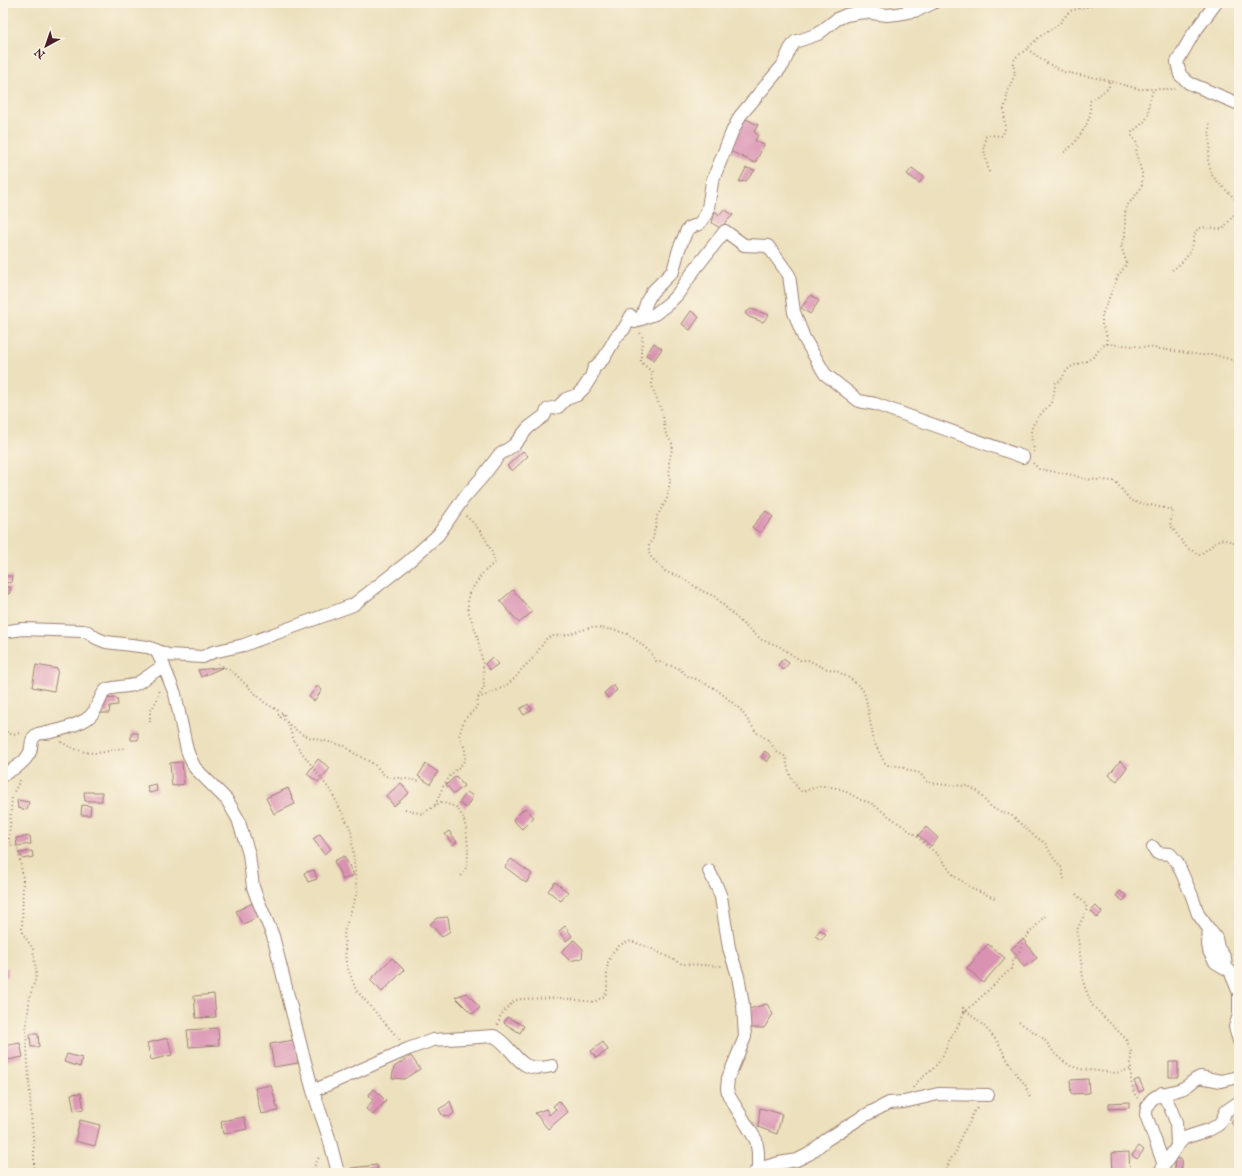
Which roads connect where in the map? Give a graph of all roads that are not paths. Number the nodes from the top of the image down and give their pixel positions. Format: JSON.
{"nodes":[{"id":1,"x":933,"y":3,"type":"edge"},
{"id":2,"x":1216,"y":3,"type":"edge"},
{"id":3,"x":1239,"y":104,"type":"edge"},
{"id":4,"x":635,"y":318,"type":"junction"},
{"id":5,"x":1023,"y":457,"type":"dead end"},
{"id":6,"x":3,"y":632,"type":"edge"},
{"id":7,"x":156,"y":650,"type":"junction"},
{"id":8,"x":166,"y":671,"type":"junction"},
{"id":9,"x":3,"y":776,"type":"edge"},
{"id":10,"x":1153,"y":847,"type":"dead end"},
{"id":11,"x":709,"y":871,"type":"dead end"},
{"id":12,"x":1239,"y":994,"type":"edge"},
{"id":13,"x":1239,"y":1041,"type":"edge"},
{"id":14,"x":552,"y":1066,"type":"dead end"},
{"id":15,"x":1239,"y":1077,"type":"edge"},
{"id":16,"x":313,"y":1091,"type":"junction"},
{"id":17,"x":1162,"y":1093,"type":"junction"},
{"id":18,"x":985,"y":1099,"type":"road end"},
{"id":19,"x":1239,"y":1102,"type":"edge"},
{"id":20,"x":1176,"y":1146,"type":"junction"},
{"id":21,"x":1162,"y":1169,"type":"edge"},
{"id":22,"x":756,"y":1172,"type":"edge"},
{"id":23,"x":338,"y":1173,"type":"edge"}],
"edges":[{"from":1,"to":4,"type":"street"},
{"from":2,"to":3,"type":"street"},
{"from":4,"to":5,"type":"street"},
{"from":4,"to":7,"type":"street"},
{"from":6,"to":7,"type":"street"},
{"from":7,"to":8,"type":"street"},
{"from":8,"to":9,"type":"street"},
{"from":8,"to":16,"type":"street"},
{"from":10,"to":12,"type":"street"},
{"from":11,"to":22,"type":"street"},
{"from":12,"to":13,"type":"street"},
{"from":14,"to":16,"type":"street"},
{"from":15,"to":17,"type":"street"},
{"from":16,"to":23,"type":"street"},
{"from":17,"to":20,"type":"street"},
{"from":17,"to":21,"type":"street"},
{"from":18,"to":22,"type":"street"},
{"from":19,"to":20,"type":"street"},
{"from":20,"to":21,"type":"street"}]}
